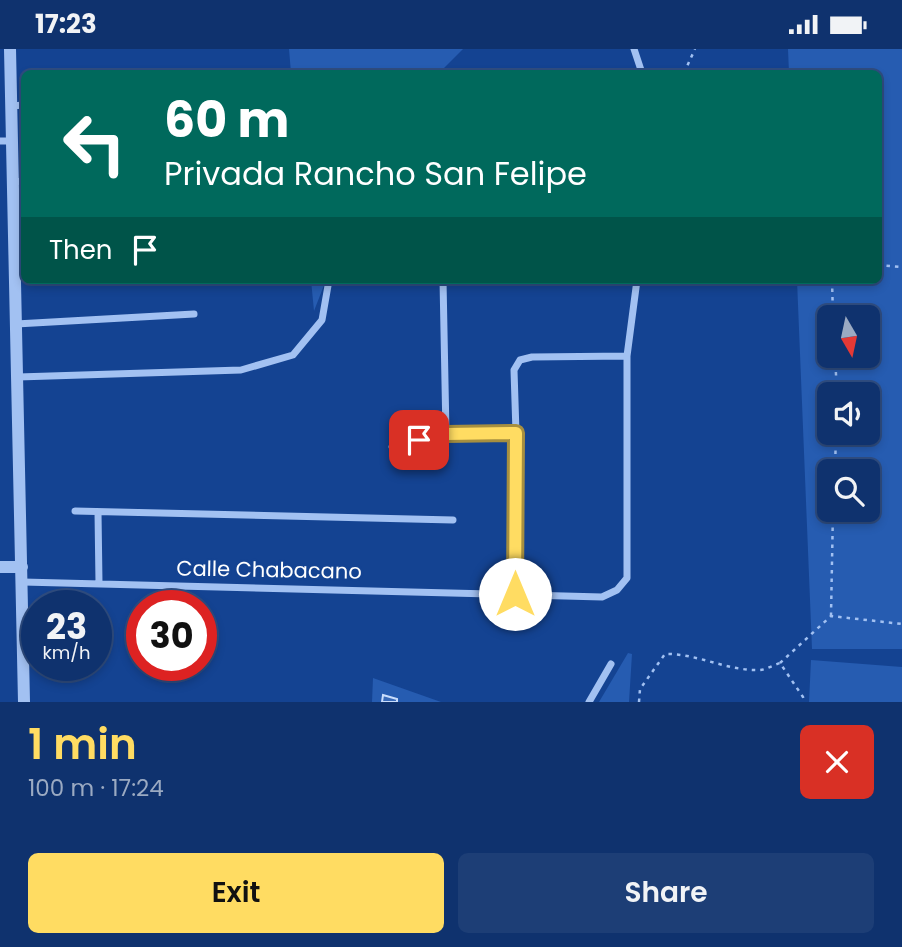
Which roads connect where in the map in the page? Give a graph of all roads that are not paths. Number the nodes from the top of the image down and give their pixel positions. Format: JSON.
{"nodes":[{"id":1,"x":10,"y":49,"type":"edge"},
{"id":2,"x":634,"y":49,"type":"edge"},
{"id":3,"x":641,"y":70,"type":"edge"},
{"id":4,"x":18,"y":105,"type":"edge"},
{"id":5,"x":6,"y":141,"type":"edge"},
{"id":6,"x":19,"y":182,"type":"edge"},
{"id":7,"x":20,"y":246,"type":"edge"},
{"id":8,"x":328,"y":284,"type":"edge"},
{"id":9,"x":443,"y":284,"type":"edge"},
{"id":10,"x":636,"y":284,"type":"edge"},
{"id":11,"x":194,"y":314,"type":"dead end"},
{"id":12,"x":16,"y":324,"type":"junction"},
{"id":13,"x":627,"y":356,"type":"junction"},
{"id":14,"x":18,"y":377,"type":"junction"},
{"id":15,"x":516,"y":433,"type":"junction"},
{"id":16,"x":446,"y":434,"type":"junction"},
{"id":17,"x":392,"y":447,"type":"dead end"},
{"id":18,"x":75,"y":511,"type":"dead end"},
{"id":19,"x":98,"y":512,"type":"junction"},
{"id":20,"x":453,"y":520,"type":"dead end"},
{"id":21,"x":0,"y":567,"type":"edge"},
{"id":22,"x":22,"y":567,"type":"junction"},
{"id":23,"x":23,"y":582,"type":"junction"},
{"id":24,"x":99,"y":583,"type":"junction"},
{"id":25,"x":515,"y":594,"type":"junction"},
{"id":26,"x":611,"y":664,"type":"dead end"},
{"id":27,"x":24,"y":702,"type":"edge"},
{"id":28,"x":589,"y":702,"type":"edge"}],
"edges":[{"from":1,"to":4,"type":"street"},
{"from":2,"to":3,"type":"street"},
{"from":4,"to":5,"type":"street"},
{"from":5,"to":6,"type":"street"},
{"from":6,"to":7,"type":"street"},
{"from":7,"to":12,"type":"street"},
{"from":8,"to":14,"type":"street"},
{"from":9,"to":16,"type":"street"},
{"from":10,"to":13,"type":"street"},
{"from":11,"to":12,"type":"street"},
{"from":12,"to":14,"type":"street"},
{"from":13,"to":15,"type":"street"},
{"from":13,"to":25,"type":"street","name":"Calle Chabacano"},
{"from":14,"to":22,"type":"street"},
{"from":15,"to":16,"type":"street"},
{"from":15,"to":25,"type":"street"},
{"from":16,"to":17,"type":"street"},
{"from":18,"to":19,"type":"street"},
{"from":19,"to":20,"type":"street"},
{"from":19,"to":24,"type":"street"},
{"from":21,"to":22,"type":"street"},
{"from":22,"to":23,"type":"street"},
{"from":23,"to":24,"type":"street","name":"Calle Chabacano"},
{"from":23,"to":27,"type":"street"},
{"from":24,"to":25,"type":"street","name":"Calle Chabacano"},
{"from":26,"to":28,"type":"street"}]}
